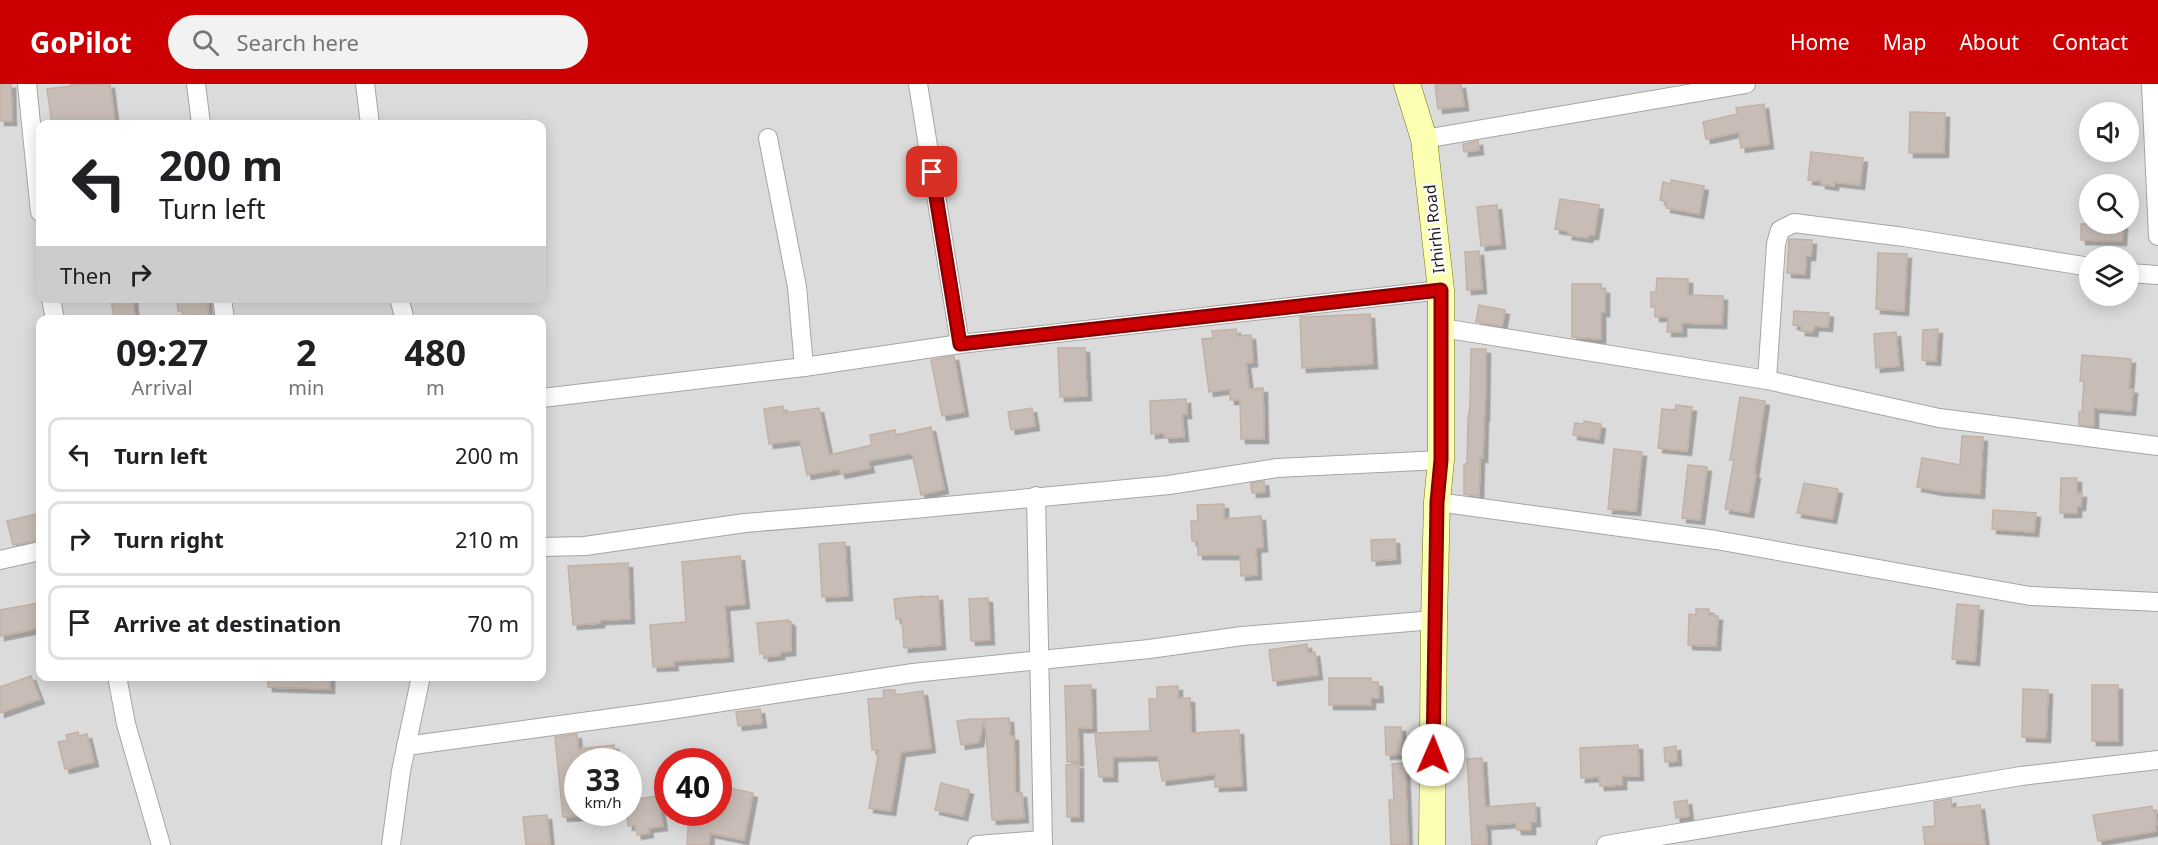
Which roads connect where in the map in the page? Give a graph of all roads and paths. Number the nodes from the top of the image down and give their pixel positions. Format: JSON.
{"nodes":[{"id":1,"x":27,"y":84,"type":"edge"},
{"id":2,"x":196,"y":84,"type":"edge"},
{"id":3,"x":365,"y":84,"type":"edge"},
{"id":4,"x":918,"y":84,"type":"edge"},
{"id":5,"x":1407,"y":84,"type":"edge"},
{"id":6,"x":1746,"y":84,"type":"edge"},
{"id":7,"x":2151,"y":84,"type":"edge"},
{"id":8,"x":200,"y":120,"type":"edge"},
{"id":9,"x":370,"y":120,"type":"edge"},
{"id":10,"x":768,"y":138,"type":"dead end"},
{"id":11,"x":1424,"y":139,"type":"junction"},
{"id":12,"x":36,"y":173,"type":"edge"},
{"id":13,"x":2158,"y":236,"type":"edge"},
{"id":14,"x":2079,"y":265,"type":"edge"},
{"id":15,"x":2139,"y":274,"type":"edge"},
{"id":16,"x":2158,"y":275,"type":"edge"},
{"id":17,"x":1441,"y":290,"type":"junction"},
{"id":18,"x":1442,"y":328,"type":"junction"},
{"id":19,"x":960,"y":344,"type":"junction"},
{"id":20,"x":804,"y":367,"type":"junction"},
{"id":21,"x":1767,"y":380,"type":"junction"},
{"id":22,"x":546,"y":398,"type":"edge"},
{"id":23,"x":2158,"y":446,"type":"edge"},
{"id":24,"x":1441,"y":460,"type":"junction"},
{"id":25,"x":1036,"y":496,"type":"junction"},
{"id":26,"x":1437,"y":502,"type":"junction"},
{"id":27,"x":546,"y":548,"type":"edge"},
{"id":28,"x":36,"y":552,"type":"edge"},
{"id":29,"x":0,"y":560,"type":"edge"},
{"id":30,"x":2158,"y":602,"type":"edge"},
{"id":31,"x":1434,"y":620,"type":"junction"},
{"id":32,"x":1038,"y":660,"type":"junction"},
{"id":33,"x":118,"y":681,"type":"edge"},
{"id":34,"x":420,"y":681,"type":"edge"},
{"id":35,"x":406,"y":746,"type":"junction"},
{"id":36,"x":2158,"y":760,"type":"edge"},
{"id":37,"x":1043,"y":843,"type":"edge"},
{"id":38,"x":161,"y":845,"type":"edge"},
{"id":39,"x":391,"y":845,"type":"edge"},
{"id":40,"x":977,"y":845,"type":"edge"},
{"id":41,"x":1432,"y":845,"type":"edge"},
{"id":42,"x":1606,"y":845,"type":"edge"}],
"edges":[{"from":1,"to":12,"type":"street"},
{"from":2,"to":8,"type":"street"},
{"from":3,"to":9,"type":"street"},
{"from":4,"to":19,"type":"street"},
{"from":5,"to":11,"type":"street","name":"Irhirhi Road"},
{"from":6,"to":11,"type":"street"},
{"from":7,"to":13,"type":"street"},
{"from":10,"to":20,"type":"street"},
{"from":11,"to":17,"type":"street","name":"Irhirhi Road"},
{"from":14,"to":21,"type":"street"},
{"from":15,"to":16,"type":"street"},
{"from":17,"to":18,"type":"street","name":"Irhirhi Road"},
{"from":17,"to":19,"type":"street"},
{"from":18,"to":21,"type":"street"},
{"from":18,"to":24,"type":"street","name":"Irhirhi Road"},
{"from":19,"to":20,"type":"street"},
{"from":20,"to":22,"type":"street"},
{"from":21,"to":23,"type":"street"},
{"from":24,"to":25,"type":"street"},
{"from":24,"to":26,"type":"street","name":"Irhirhi Road"},
{"from":25,"to":27,"type":"street"},
{"from":25,"to":32,"type":"street"},
{"from":26,"to":30,"type":"street"},
{"from":26,"to":31,"type":"street","name":"Irhirhi Road"},
{"from":28,"to":29,"type":"street"},
{"from":31,"to":32,"type":"street"},
{"from":31,"to":41,"type":"street","name":"Irhirhi Road"},
{"from":32,"to":35,"type":"street"},
{"from":32,"to":37,"type":"street"},
{"from":33,"to":38,"type":"street"},
{"from":34,"to":35,"type":"street"},
{"from":35,"to":39,"type":"street"},
{"from":36,"to":42,"type":"street"},
{"from":37,"to":40,"type":"street"}]}
